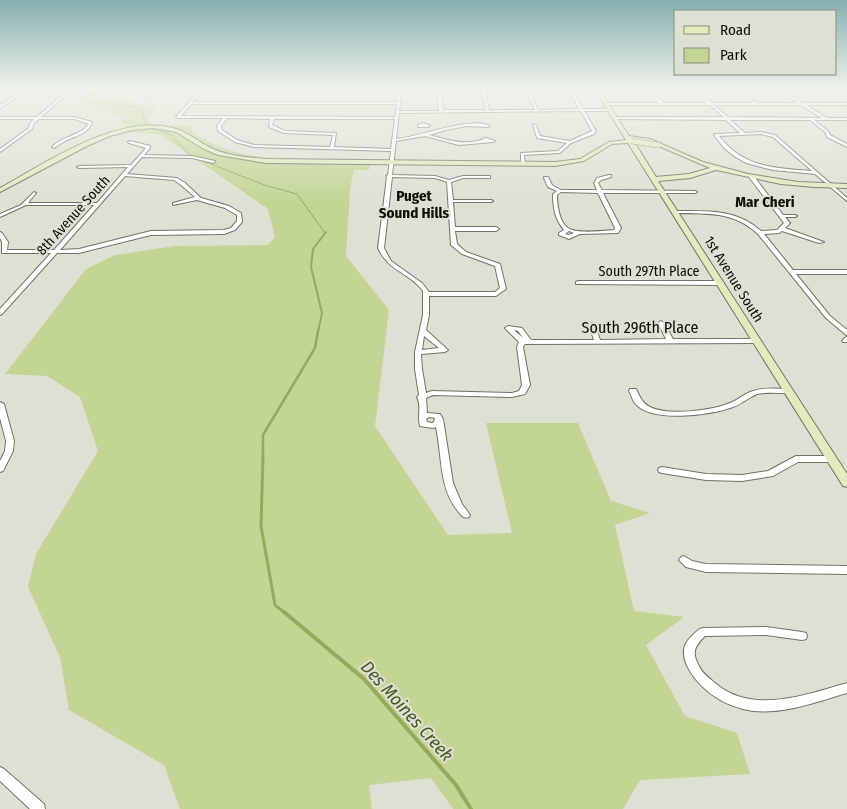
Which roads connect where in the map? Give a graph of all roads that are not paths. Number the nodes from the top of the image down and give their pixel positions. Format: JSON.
{"nodes":[{"id":1,"x":31,"y":128,"type":"edge"},
{"id":2,"x":87,"y":128,"type":"edge"},
{"id":3,"x":131,"y":128,"type":"edge"},
{"id":4,"x":161,"y":128,"type":"edge"},
{"id":5,"x":219,"y":128,"type":"edge"},
{"id":6,"x":272,"y":128,"type":"edge"},
{"id":7,"x":395,"y":128,"type":"edge"},
{"id":8,"x":434,"y":128,"type":"edge"},
{"id":9,"x":445,"y":128,"type":"edge"},
{"id":10,"x":535,"y":128,"type":"edge"},
{"id":11,"x":592,"y":128,"type":"edge"},
{"id":12,"x":622,"y":128,"type":"edge"},
{"id":13,"x":737,"y":128,"type":"edge"},
{"id":14,"x":822,"y":128,"type":"edge"},
{"id":15,"x":439,"y":129,"type":"junction"},
{"id":16,"x":743,"y":133,"type":"junction"},
{"id":17,"x":425,"y":135,"type":"junction"},
{"id":18,"x":394,"y":140,"type":"junction"},
{"id":19,"x":630,"y":140,"type":"junction"},
{"id":20,"x":130,"y":142,"type":"dead end"},
{"id":21,"x":484,"y":142,"type":"dead end"},
{"id":22,"x":570,"y":142,"type":"junction"},
{"id":23,"x":847,"y":146,"type":"edge"},
{"id":24,"x":54,"y":147,"type":"dead end"},
{"id":25,"x":332,"y":149,"type":"junction"},
{"id":26,"x":668,"y":149,"type":"junction"},
{"id":27,"x":392,"y":150,"type":"junction"},
{"id":28,"x":0,"y":151,"type":"edge"},
{"id":29,"x":141,"y":156,"type":"junction"},
{"id":30,"x":213,"y":162,"type":"dead end"},
{"id":31,"x":390,"y":162,"type":"junction"},
{"id":32,"x":523,"y":164,"type":"junction"},
{"id":33,"x":79,"y":166,"type":"dead end"},
{"id":34,"x":132,"y":166,"type":"junction"},
{"id":35,"x":715,"y":168,"type":"junction"},
{"id":36,"x":816,"y":173,"type":"junction"},
{"id":37,"x":124,"y":175,"type":"junction"},
{"id":38,"x":388,"y":176,"type":"junction"},
{"id":39,"x":609,"y":176,"type":"dead end"},
{"id":40,"x":751,"y":176,"type":"junction"},
{"id":41,"x":488,"y":177,"type":"dead end"},
{"id":42,"x":546,"y":178,"type":"dead end"},
{"id":43,"x":656,"y":179,"type":"junction"},
{"id":44,"x":449,"y":181,"type":"junction"},
{"id":45,"x":831,"y":186,"type":"junction"},
{"id":46,"x":847,"y":186,"type":"edge"},
{"id":47,"x":0,"y":189,"type":"edge"},
{"id":48,"x":560,"y":191,"type":"junction"},
{"id":49,"x":600,"y":191,"type":"junction"},
{"id":50,"x":663,"y":191,"type":"junction"},
{"id":51,"x":695,"y":192,"type":"dead end"},
{"id":52,"x":34,"y":193,"type":"dead end"},
{"id":53,"x":765,"y":194,"type":"junction"},
{"id":54,"x":775,"y":194,"type":"dead end"},
{"id":55,"x":198,"y":198,"type":"junction"},
{"id":56,"x":847,"y":200,"type":"edge"},
{"id":57,"x":450,"y":201,"type":"junction"},
{"id":58,"x":491,"y":201,"type":"dead end"},
{"id":59,"x":25,"y":204,"type":"junction"},
{"id":60,"x":98,"y":204,"type":"junction"},
{"id":61,"x":175,"y":204,"type":"dead end"},
{"id":62,"x":676,"y":212,"type":"junction"},
{"id":63,"x":0,"y":216,"type":"edge"},
{"id":64,"x":784,"y":216,"type":"junction"},
{"id":65,"x":795,"y":216,"type":"dead end"},
{"id":66,"x":452,"y":229,"type":"junction"},
{"id":67,"x":496,"y":229,"type":"dead end"},
{"id":68,"x":783,"y":229,"type":"junction"},
{"id":69,"x":570,"y":231,"type":"junction"},
{"id":70,"x":578,"y":233,"type":"junction"},
{"id":71,"x":760,"y":233,"type":"junction"},
{"id":72,"x":0,"y":234,"type":"edge"},
{"id":73,"x":821,"y":242,"type":"dead end"},
{"id":74,"x":55,"y":252,"type":"junction"},
{"id":75,"x":2,"y":254,"type":"edge"},
{"id":76,"x":792,"y":272,"type":"junction"},
{"id":77,"x":847,"y":272,"type":"edge"},
{"id":78,"x":578,"y":283,"type":"dead end"},
{"id":79,"x":721,"y":284,"type":"junction"},
{"id":80,"x":427,"y":294,"type":"junction"},
{"id":81,"x":0,"y":313,"type":"edge"},
{"id":82,"x":661,"y":323,"type":"dead end"},
{"id":83,"x":592,"y":325,"type":"dead end"},
{"id":84,"x":423,"y":331,"type":"junction"},
{"id":85,"x":847,"y":333,"type":"edge"},
{"id":86,"x":597,"y":340,"type":"junction"},
{"id":87,"x":670,"y":340,"type":"junction"},
{"id":88,"x":756,"y":341,"type":"junction"},
{"id":89,"x":418,"y":352,"type":"junction"},
{"id":90,"x":633,"y":391,"type":"dead end"},
{"id":91,"x":788,"y":391,"type":"junction"},
{"id":92,"x":422,"y":397,"type":"junction"},
{"id":93,"x":0,"y":404,"type":"edge"},
{"id":94,"x":424,"y":408,"type":"junction"},
{"id":95,"x":422,"y":418,"type":"junction"},
{"id":96,"x":436,"y":418,"type":"junction"},
{"id":97,"x":429,"y":426,"type":"junction"},
{"id":98,"x":443,"y":435,"type":"junction"},
{"id":99,"x":831,"y":459,"type":"junction"},
{"id":100,"x":0,"y":469,"type":"edge"},
{"id":101,"x":662,"y":470,"type":"dead end"},
{"id":102,"x":847,"y":483,"type":"edge"},
{"id":103,"x":466,"y":515,"type":"dead end"},
{"id":104,"x":684,"y":560,"type":"dead end"},
{"id":105,"x":847,"y":570,"type":"edge"},
{"id":106,"x":802,"y":636,"type":"dead end"},
{"id":107,"x":847,"y":688,"type":"edge"},
{"id":108,"x":0,"y":773,"type":"edge"},
{"id":109,"x":39,"y":809,"type":"edge"}],
"edges":[{"from":1,"to":28,"type":"street"},
{"from":2,"to":24,"type":"street"},
{"from":3,"to":47,"type":"main road"},
{"from":4,"to":31,"type":"main road"},
{"from":5,"to":25,"type":"street"},
{"from":6,"to":25,"type":"street"},
{"from":7,"to":18,"type":"street"},
{"from":8,"to":15,"type":"street"},
{"from":9,"to":15,"type":"street"},
{"from":10,"to":22,"type":"street"},
{"from":11,"to":22,"type":"street"},
{"from":12,"to":19,"type":"main road","name":"1st Avenue South"},
{"from":13,"to":16,"type":"street"},
{"from":14,"to":23,"type":"street"},
{"from":15,"to":17,"type":"street"},
{"from":16,"to":36,"type":"street"},
{"from":16,"to":36,"type":"street"},
{"from":17,"to":18,"type":"street"},
{"from":17,"to":21,"type":"street"},
{"from":18,"to":27,"type":"street"},
{"from":19,"to":26,"type":"main road","bridge":true},
{"from":19,"to":26,"type":"main road"},
{"from":19,"to":32,"type":"main road"},
{"from":19,"to":43,"type":"main road","name":"1st Avenue South"},
{"from":20,"to":29,"type":"street"},
{"from":22,"to":32,"type":"street"},
{"from":25,"to":27,"type":"street"},
{"from":26,"to":35,"type":"main road"},
{"from":27,"to":31,"type":"street"},
{"from":29,"to":30,"type":"street"},
{"from":29,"to":34,"type":"street","name":"8th Avenue South"},
{"from":31,"to":32,"type":"main road"},
{"from":31,"to":38,"type":"street"},
{"from":33,"to":34,"type":"street"},
{"from":34,"to":37,"type":"street","name":"8th Avenue South"},
{"from":35,"to":40,"type":"main road"},
{"from":35,"to":43,"type":"main road"},
{"from":36,"to":45,"type":"street"},
{"from":37,"to":55,"type":"street"},
{"from":37,"to":60,"type":"street","name":"8th Avenue South"},
{"from":38,"to":44,"type":"street"},
{"from":38,"to":80,"type":"street"},
{"from":39,"to":49,"type":"street"},
{"from":40,"to":45,"type":"main road"},
{"from":40,"to":53,"type":"street"},
{"from":41,"to":44,"type":"street"},
{"from":42,"to":48,"type":"street"},
{"from":43,"to":50,"type":"main road","name":"1st Avenue South"},
{"from":44,"to":57,"type":"street"},
{"from":45,"to":46,"type":"main road"},
{"from":45,"to":56,"type":"street"},
{"from":48,"to":49,"type":"street"},
{"from":48,"to":69,"type":"street"},
{"from":49,"to":50,"type":"street"},
{"from":49,"to":70,"type":"street"},
{"from":50,"to":51,"type":"street"},
{"from":50,"to":62,"type":"main road","name":"1st Avenue South"},
{"from":52,"to":59,"type":"street"},
{"from":53,"to":54,"type":"street"},
{"from":53,"to":64,"type":"street"},
{"from":55,"to":61,"type":"street"},
{"from":55,"to":74,"type":"street"},
{"from":57,"to":58,"type":"street"},
{"from":57,"to":66,"type":"street"},
{"from":59,"to":60,"type":"street"},
{"from":59,"to":63,"type":"street"},
{"from":60,"to":74,"type":"street","name":"8th Avenue South"},
{"from":62,"to":71,"type":"street"},
{"from":62,"to":79,"type":"main road","name":"1st Avenue South"},
{"from":64,"to":65,"type":"street"},
{"from":64,"to":68,"type":"street"},
{"from":66,"to":67,"type":"street"},
{"from":66,"to":80,"type":"street"},
{"from":68,"to":71,"type":"street"},
{"from":68,"to":73,"type":"street"},
{"from":69,"to":70,"type":"street"},
{"from":69,"to":70,"type":"street"},
{"from":71,"to":76,"type":"street"},
{"from":72,"to":75,"type":"street"},
{"from":74,"to":75,"type":"street"},
{"from":74,"to":81,"type":"street","name":"8th Avenue South"},
{"from":76,"to":77,"type":"street"},
{"from":76,"to":85,"type":"street"},
{"from":78,"to":79,"type":"street","name":"South 297th Place"},
{"from":79,"to":88,"type":"main road","name":"1st Avenue South"},
{"from":80,"to":84,"type":"street"},
{"from":82,"to":87,"type":"street"},
{"from":83,"to":86,"type":"street"},
{"from":84,"to":89,"type":"street"},
{"from":84,"to":89,"type":"street"},
{"from":86,"to":87,"type":"street","name":"South 296th Place"},
{"from":86,"to":92,"type":"street","name":"South 296th Place"},
{"from":87,"to":88,"type":"street","name":"South 296th Place"},
{"from":88,"to":91,"type":"main road","name":"1st Avenue South"},
{"from":89,"to":92,"type":"street"},
{"from":90,"to":91,"type":"street"},
{"from":91,"to":99,"type":"main road","name":"1st Avenue South"},
{"from":92,"to":94,"type":"street"},
{"from":93,"to":100,"type":"street"},
{"from":94,"to":95,"type":"street"},
{"from":94,"to":96,"type":"street"},
{"from":95,"to":96,"type":"street"},
{"from":95,"to":97,"type":"street"},
{"from":96,"to":97,"type":"street"},
{"from":96,"to":98,"type":"street"},
{"from":97,"to":98,"type":"street"},
{"from":98,"to":103,"type":"street"},
{"from":99,"to":101,"type":"street"},
{"from":99,"to":102,"type":"main road","name":"1st Avenue South"},
{"from":104,"to":105,"type":"street"},
{"from":106,"to":107,"type":"street"},
{"from":108,"to":109,"type":"street"}]}
